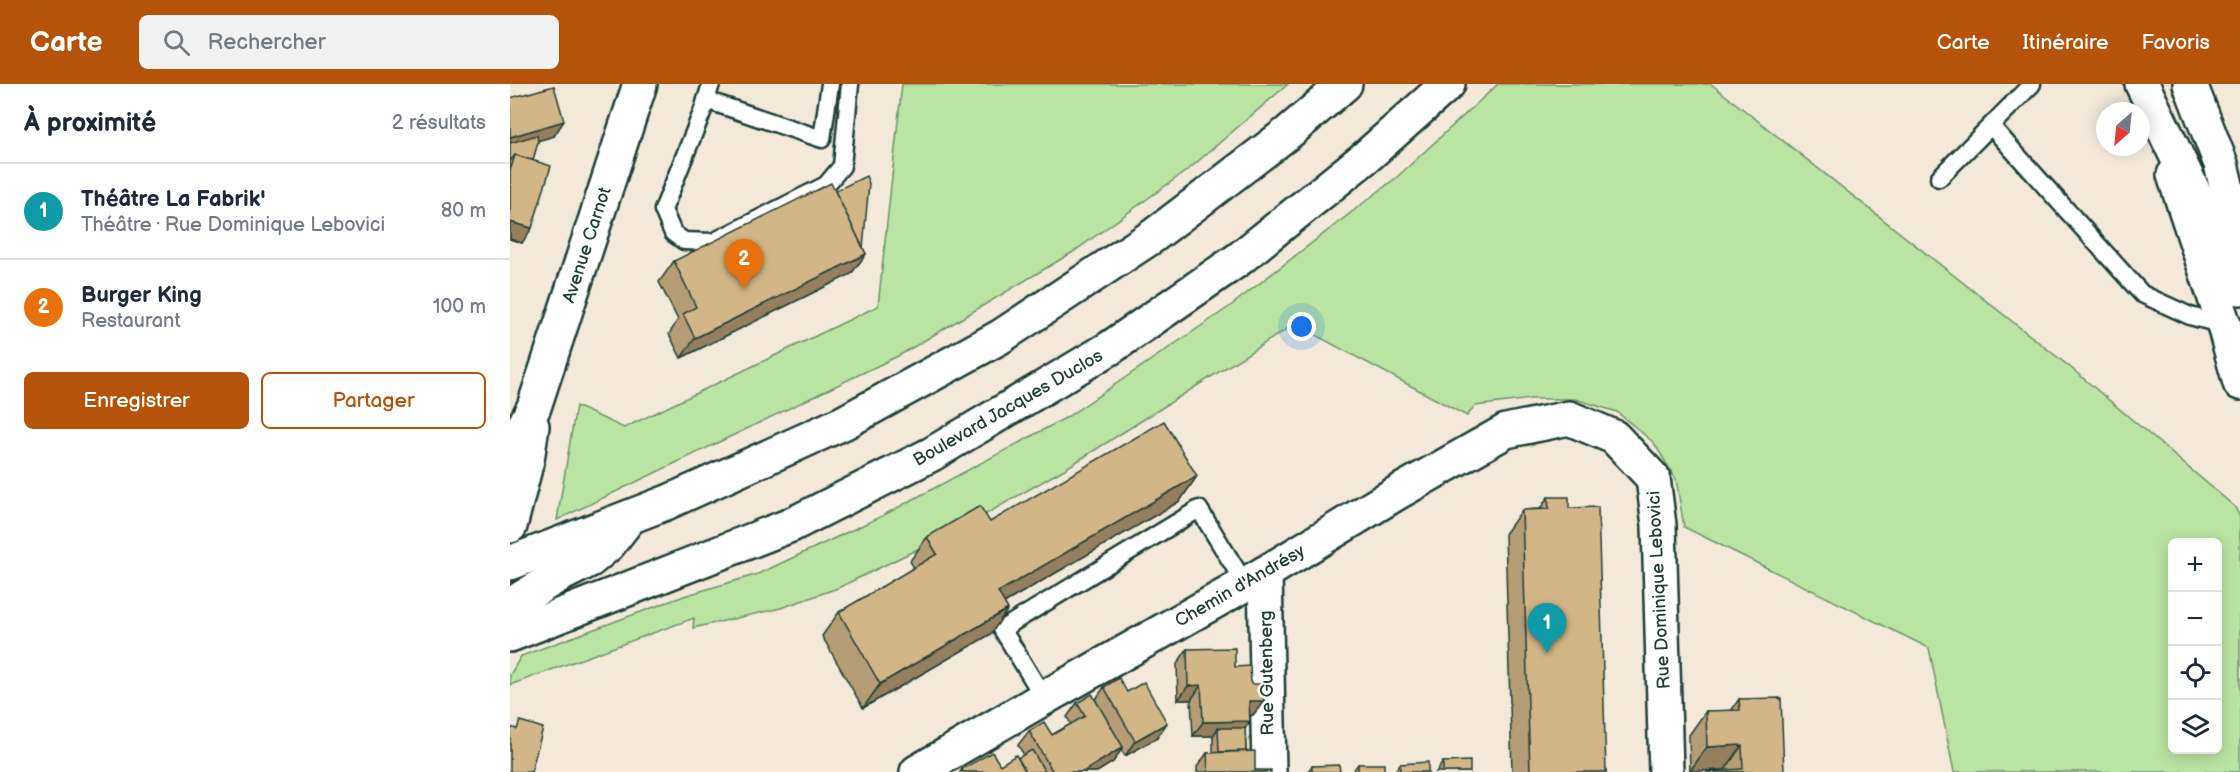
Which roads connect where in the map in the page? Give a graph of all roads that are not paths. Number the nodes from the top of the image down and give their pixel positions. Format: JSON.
{"nodes":[{"id":1,"x":640,"y":84,"type":"edge"},
{"id":2,"x":830,"y":84,"type":"edge"},
{"id":3,"x":850,"y":84,"type":"edge"},
{"id":4,"x":1345,"y":84,"type":"edge"},
{"id":5,"x":1448,"y":84,"type":"edge"},
{"id":6,"x":2031,"y":84,"type":"edge"},
{"id":7,"x":2190,"y":84,"type":"edge"},
{"id":8,"x":2144,"y":88,"type":"edge"},
{"id":9,"x":708,"y":92,"type":"edge"},
{"id":10,"x":1990,"y":126,"type":"junction"},
{"id":11,"x":1939,"y":178,"type":"dead end"},
{"id":12,"x":2240,"y":244,"type":"edge"},
{"id":13,"x":2240,"y":288,"type":"edge"},
{"id":14,"x":2224,"y":326,"type":"junction"},
{"id":15,"x":2240,"y":383,"type":"edge"},
{"id":16,"x":534,"y":407,"type":"junction"},
{"id":17,"x":1569,"y":418,"type":"joint"},
{"id":18,"x":510,"y":453,"type":"edge"},
{"id":19,"x":632,"y":514,"type":"junction"},
{"id":20,"x":510,"y":526,"type":"edge"},
{"id":21,"x":510,"y":563,"type":"edge"},
{"id":22,"x":1255,"y":579,"type":"junction"},
{"id":23,"x":510,"y":605,"type":"edge"},
{"id":24,"x":510,"y":635,"type":"edge"},
{"id":25,"x":1044,"y":698,"type":"junction"},
{"id":26,"x":917,"y":772,"type":"edge"},
{"id":27,"x":1269,"y":772,"type":"edge"},
{"id":28,"x":1666,"y":772,"type":"edge"}],
"edges":[{"from":1,"to":16,"type":"main road","name":"Avenue Carnot"},
{"from":2,"to":9,"type":"lane"},
{"from":3,"to":9,"type":"lane"},
{"from":4,"to":19,"type":"main road"},
{"from":5,"to":24,"type":"main road","name":"Boulevard Jacques Duclos"},
{"from":6,"to":10,"type":"lane"},
{"from":7,"to":12,"type":"main road"},
{"from":8,"to":13,"type":"main road"},
{"from":8,"to":14,"type":"main road"},
{"from":10,"to":11,"type":"lane"},
{"from":10,"to":14,"type":"lane"},
{"from":14,"to":15,"type":"main road"},
{"from":16,"to":18,"type":"main road","name":"Avenue Carnot"},
{"from":16,"to":20,"type":"main road","name":"Avenue Carnot"},
{"from":17,"to":22,"type":"main road","name":"Chemin d'Andrésy"},
{"from":17,"to":28,"type":"main road","name":"Rue Dominique Lebovici"},
{"from":19,"to":21,"type":"main road"},
{"from":19,"to":23,"type":"main road"},
{"from":22,"to":25,"type":"main road","name":"Chemin d'Andrésy"},
{"from":22,"to":25,"type":"lane"},
{"from":22,"to":27,"type":"main road","name":"Rue Gutenberg"},
{"from":25,"to":26,"type":"main road","name":"Chemin d'Andrésy"}]}
